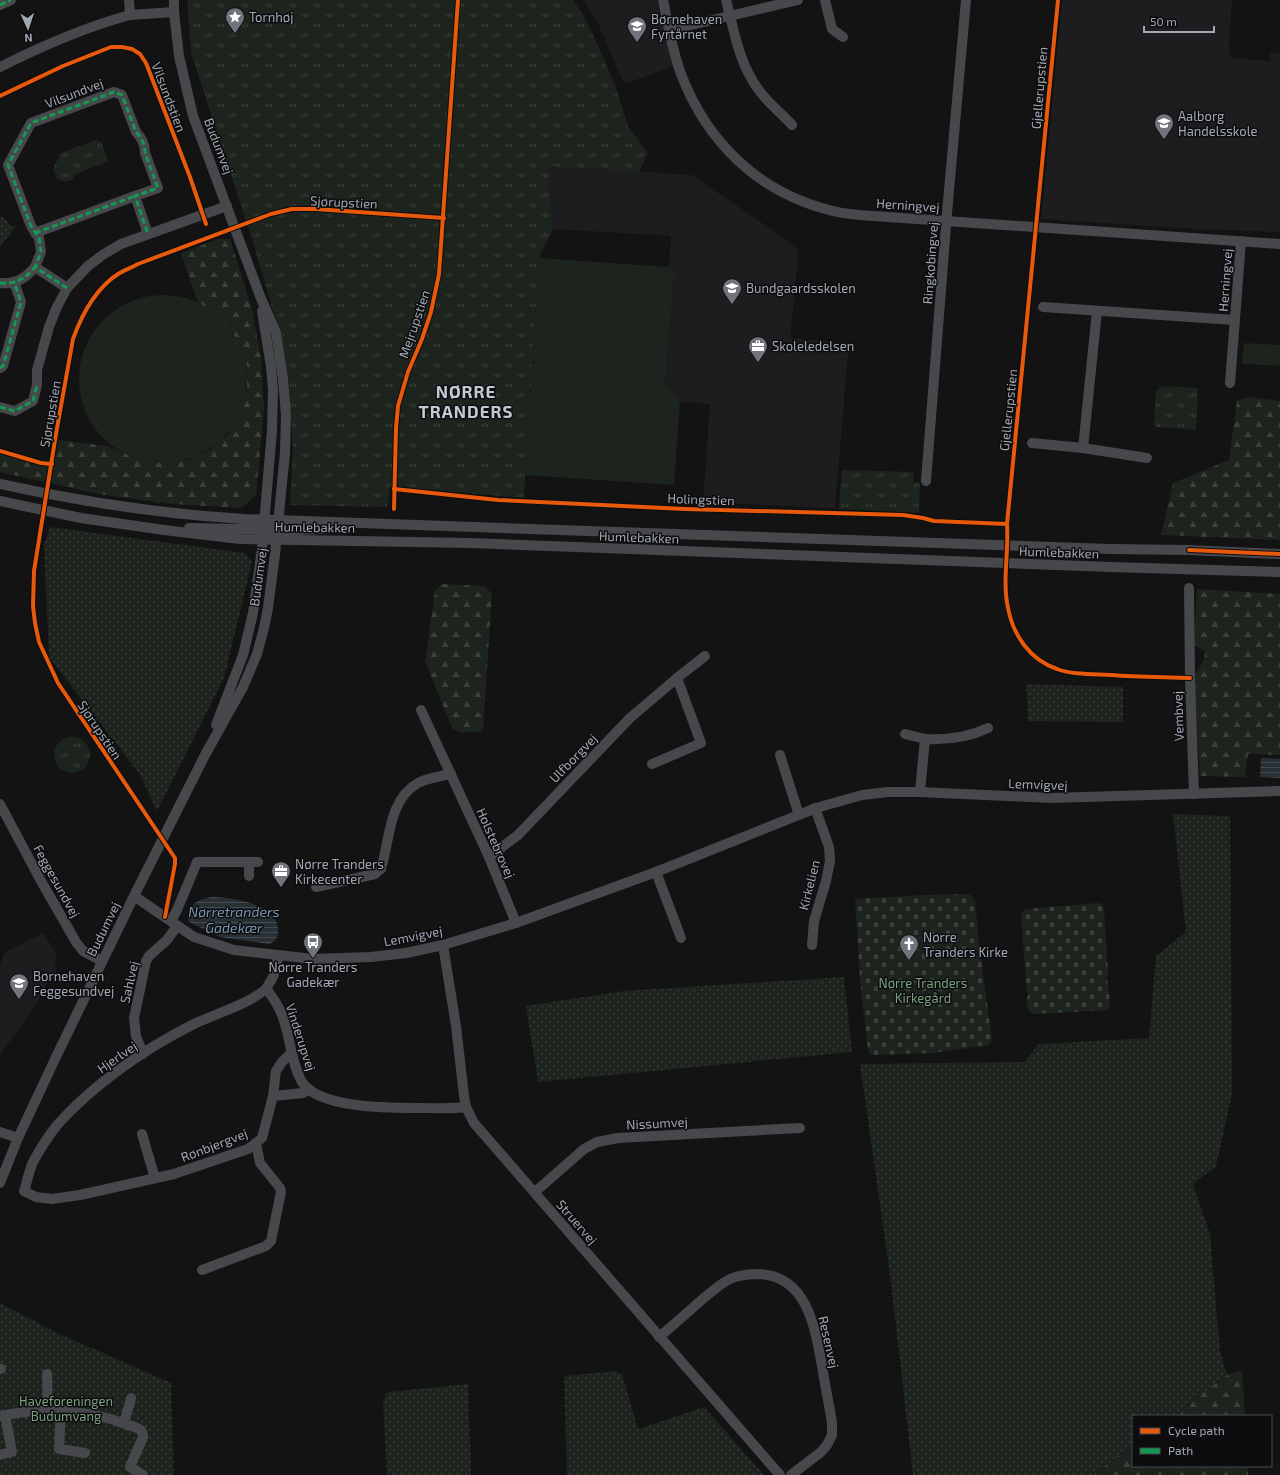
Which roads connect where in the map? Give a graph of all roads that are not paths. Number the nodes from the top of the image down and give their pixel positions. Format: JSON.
{"nodes":[{"id":1,"x":11,"y":0,"type":"edge"},
{"id":2,"x":129,"y":0,"type":"edge"},
{"id":3,"x":174,"y":0,"type":"edge"},
{"id":4,"x":663,"y":0,"type":"edge"},
{"id":5,"x":726,"y":0,"type":"edge"},
{"id":6,"x":798,"y":0,"type":"edge"},
{"id":7,"x":825,"y":0,"type":"edge"},
{"id":8,"x":966,"y":0,"type":"edge"},
{"id":9,"x":0,"y":5,"type":"edge"},
{"id":10,"x":174,"y":12,"type":"junction"},
{"id":11,"x":130,"y":15,"type":"junction"},
{"id":12,"x":730,"y":16,"type":"junction"},
{"id":13,"x":670,"y":30,"type":"junction"},
{"id":14,"x":843,"y":37,"type":"dead end"},
{"id":15,"x":0,"y":67,"type":"edge"},
{"id":16,"x":792,"y":125,"type":"dead end"},
{"id":17,"x":135,"y":196,"type":"junction"},
{"id":18,"x":228,"y":206,"type":"junction"},
{"id":19,"x":947,"y":221,"type":"junction"},
{"id":20,"x":35,"y":233,"type":"junction"},
{"id":21,"x":148,"y":234,"type":"junction"},
{"id":22,"x":1241,"y":241,"type":"junction"},
{"id":23,"x":1280,"y":244,"type":"edge"},
{"id":24,"x":35,"y":267,"type":"junction"},
{"id":25,"x":14,"y":282,"type":"junction"},
{"id":26,"x":0,"y":283,"type":"edge"},
{"id":27,"x":67,"y":288,"type":"junction"},
{"id":28,"x":260,"y":296,"type":"junction"},
{"id":29,"x":1043,"y":307,"type":"dead end"},
{"id":30,"x":1098,"y":311,"type":"junction"},
{"id":31,"x":1234,"y":320,"type":"junction"},
{"id":32,"x":0,"y":368,"type":"edge"},
{"id":33,"x":1230,"y":383,"type":"dead end"},
{"id":34,"x":0,"y":407,"type":"edge"},
{"id":35,"x":1032,"y":443,"type":"dead end"},
{"id":36,"x":1083,"y":448,"type":"junction"},
{"id":37,"x":1147,"y":458,"type":"dead end"},
{"id":38,"x":926,"y":481,"type":"dead end"},
{"id":39,"x":0,"y":484,"type":"edge"},
{"id":40,"x":0,"y":501,"type":"edge"},
{"id":41,"x":278,"y":520,"type":"junction"},
{"id":42,"x":402,"y":524,"type":"junction"},
{"id":43,"x":263,"y":529,"type":"junction"},
{"id":44,"x":277,"y":536,"type":"junction"},
{"id":45,"x":1280,"y":554,"type":"edge"},
{"id":46,"x":1280,"y":572,"type":"edge"},
{"id":47,"x":1189,"y":588,"type":"dead end"},
{"id":48,"x":705,"y":656,"type":"dead end"},
{"id":49,"x":677,"y":678,"type":"junction"},
{"id":50,"x":421,"y":710,"type":"dead end"},
{"id":51,"x":988,"y":728,"type":"dead end"},
{"id":52,"x":905,"y":734,"type":"dead end"},
{"id":53,"x":925,"y":739,"type":"junction"},
{"id":54,"x":205,"y":755,"type":"junction"},
{"id":55,"x":780,"y":755,"type":"dead end"},
{"id":56,"x":652,"y":764,"type":"dead end"},
{"id":57,"x":451,"y":774,"type":"junction"},
{"id":58,"x":920,"y":792,"type":"junction"},
{"id":59,"x":1280,"y":792,"type":"edge"},
{"id":60,"x":1194,"y":794,"type":"junction"},
{"id":61,"x":0,"y":804,"type":"edge"},
{"id":62,"x":815,"y":808,"type":"junction"},
{"id":63,"x":799,"y":815,"type":"junction"},
{"id":64,"x":489,"y":857,"type":"junction"},
{"id":65,"x":656,"y":872,"type":"junction"},
{"id":66,"x":249,"y":876,"type":"dead end"},
{"id":67,"x":316,"y":887,"type":"dead end"},
{"id":68,"x":134,"y":896,"type":"junction"},
{"id":69,"x":516,"y":923,"type":"junction"},
{"id":70,"x":174,"y":924,"type":"junction"},
{"id":71,"x":681,"y":938,"type":"dead end"},
{"id":72,"x":443,"y":945,"type":"junction"},
{"id":73,"x":812,"y":945,"type":"dead end"},
{"id":74,"x":279,"y":955,"type":"junction"},
{"id":75,"x":102,"y":961,"type":"junction"},
{"id":76,"x":266,"y":989,"type":"junction"},
{"id":77,"x":292,"y":1052,"type":"junction"},
{"id":78,"x":142,"y":1054,"type":"junction"},
{"id":79,"x":309,"y":1090,"type":"junction"},
{"id":80,"x":272,"y":1096,"type":"junction"},
{"id":81,"x":466,"y":1108,"type":"junction"},
{"id":82,"x":800,"y":1128,"type":"dead end"},
{"id":83,"x":0,"y":1132,"type":"edge"},
{"id":84,"x":142,"y":1134,"type":"dead end"},
{"id":85,"x":18,"y":1138,"type":"junction"},
{"id":86,"x":256,"y":1144,"type":"junction"},
{"id":87,"x":155,"y":1178,"type":"junction"},
{"id":88,"x":0,"y":1183,"type":"edge"},
{"id":89,"x":24,"y":1191,"type":"joint"},
{"id":90,"x":535,"y":1192,"type":"junction"},
{"id":91,"x":202,"y":1270,"type":"dead end"},
{"id":92,"x":659,"y":1337,"type":"junction"},
{"id":93,"x":47,"y":1374,"type":"dead end"},
{"id":94,"x":131,"y":1398,"type":"dead end"},
{"id":95,"x":48,"y":1411,"type":"junction"},
{"id":96,"x":61,"y":1411,"type":"junction"},
{"id":97,"x":3,"y":1416,"type":"edge"},
{"id":98,"x":124,"y":1423,"type":"junction"},
{"id":99,"x":84,"y":1454,"type":"dead end"},
{"id":100,"x":0,"y":1455,"type":"edge"},
{"id":101,"x":143,"y":1475,"type":"edge"},
{"id":102,"x":780,"y":1475,"type":"edge"},
{"id":103,"x":791,"y":1475,"type":"edge"}],
"edges":[{"from":1,"to":9,"type":"street"},
{"from":2,"to":11,"type":"street"},
{"from":3,"to":10,"type":"street","name":"Budumvej"},
{"from":4,"to":13,"type":"street","name":"Herningvej"},
{"from":5,"to":12,"type":"street"},
{"from":6,"to":12,"type":"street"},
{"from":7,"to":14,"type":"street"},
{"from":8,"to":19,"type":"street","name":"Ringkøbingvej"},
{"from":10,"to":11,"type":"street"},
{"from":10,"to":18,"type":"street","name":"Budumvej"},
{"from":11,"to":15,"type":"street"},
{"from":12,"to":13,"type":"street"},
{"from":12,"to":16,"type":"street"},
{"from":13,"to":19,"type":"street","name":"Herningvej"},
{"from":17,"to":20,"type":"street","name":"Vilsundvej"},
{"from":17,"to":20,"type":"street","name":"Vilsundvej"},
{"from":17,"to":21,"type":"street"},
{"from":18,"to":21,"type":"street"},
{"from":18,"to":28,"type":"street","name":"Budumvej"},
{"from":19,"to":22,"type":"street","name":"Herningvej"},
{"from":19,"to":38,"type":"street","name":"Ringkøbingvej"},
{"from":20,"to":24,"type":"street","name":"Vilsundvej"},
{"from":21,"to":27,"type":"street"},
{"from":22,"to":23,"type":"street","name":"Herningvej"},
{"from":22,"to":31,"type":"street","name":"Herningvej"},
{"from":24,"to":25,"type":"street"},
{"from":24,"to":27,"type":"street"},
{"from":25,"to":26,"type":"street"},
{"from":25,"to":32,"type":"street"},
{"from":27,"to":34,"type":"street"},
{"from":28,"to":41,"type":"street","name":"Budumvej"},
{"from":28,"to":43,"type":"street","name":"Budumvej"},
{"from":29,"to":30,"type":"street","name":"Herningvej"},
{"from":30,"to":31,"type":"street","name":"Herningvej"},
{"from":30,"to":36,"type":"street"},
{"from":31,"to":33,"type":"street","name":"Herningvej"},
{"from":35,"to":36,"type":"street"},
{"from":36,"to":37,"type":"street"},
{"from":39,"to":43,"type":"street","name":"Humlebakken"},
{"from":40,"to":43,"type":"street"},
{"from":41,"to":42,"type":"street","name":"Humlebakken"},
{"from":41,"to":43,"type":"street","name":"Humlebakken"},
{"from":41,"to":44,"type":"street","name":"Budumvej"},
{"from":42,"to":44,"type":"street"},
{"from":42,"to":45,"type":"street","name":"Humlebakken"},
{"from":43,"to":44,"type":"street","name":"Humlebakken"},
{"from":43,"to":54,"type":"street","name":"Budumvej"},
{"from":44,"to":46,"type":"street","name":"Humlebakken"},
{"from":44,"to":54,"type":"street","name":"Budumvej"},
{"from":47,"to":60,"type":"street","name":"Vembvej"},
{"from":48,"to":49,"type":"street","name":"Ulfborgvej"},
{"from":49,"to":56,"type":"street"},
{"from":49,"to":64,"type":"street","name":"Ulfborgvej"},
{"from":50,"to":57,"type":"street","name":"Holstebrovej"},
{"from":51,"to":53,"type":"street"},
{"from":52,"to":53,"type":"street"},
{"from":53,"to":58,"type":"street"},
{"from":54,"to":68,"type":"street","name":"Budumvej"},
{"from":55,"to":63,"type":"street"},
{"from":57,"to":64,"type":"street","name":"Holstebrovej"},
{"from":57,"to":67,"type":"street"},
{"from":58,"to":60,"type":"street","name":"Lemvigvej"},
{"from":58,"to":62,"type":"street","name":"Lemvigvej"},
{"from":59,"to":60,"type":"street","name":"Lemvigvej"},
{"from":61,"to":75,"type":"street","name":"Feggesundvej"},
{"from":62,"to":63,"type":"street","name":"Lemvigvej"},
{"from":62,"to":73,"type":"street","name":"Kirkelien"},
{"from":63,"to":65,"type":"street","name":"Lemvigvej"},
{"from":64,"to":69,"type":"street","name":"Holstebrovej"},
{"from":65,"to":69,"type":"street","name":"Lemvigvej"},
{"from":65,"to":71,"type":"street"},
{"from":66,"to":70,"type":"street"},
{"from":68,"to":70,"type":"street","name":"Lemvigvej"},
{"from":68,"to":75,"type":"street","name":"Budumvej"},
{"from":69,"to":72,"type":"street","name":"Lemvigvej"},
{"from":70,"to":74,"type":"street","name":"Lemvigvej"},
{"from":70,"to":78,"type":"street","name":"Sahlvej"},
{"from":72,"to":74,"type":"street","name":"Lemvigvej"},
{"from":72,"to":81,"type":"street","name":"Struervej"},
{"from":74,"to":76,"type":"street"},
{"from":75,"to":85,"type":"street","name":"Budumvej"},
{"from":76,"to":77,"type":"street","name":"Vinderupvej"},
{"from":76,"to":78,"type":"street","name":"Hjerlvej"},
{"from":77,"to":79,"type":"street","name":"Vinderupvej"},
{"from":77,"to":80,"type":"street","name":"Rønbjergvej"},
{"from":78,"to":89,"type":"street","name":"Hjerlvej"},
{"from":79,"to":80,"type":"street"},
{"from":79,"to":81,"type":"street","name":"Vinderupvej"},
{"from":80,"to":86,"type":"street","name":"Rønbjergvej"},
{"from":81,"to":90,"type":"street","name":"Struervej"},
{"from":82,"to":90,"type":"street","name":"Nissumvej"},
{"from":83,"to":85,"type":"street"},
{"from":84,"to":87,"type":"street"},
{"from":85,"to":88,"type":"street","name":"Budumvej"},
{"from":86,"to":87,"type":"street","name":"Rønbjergvej"},
{"from":86,"to":91,"type":"street"},
{"from":87,"to":89,"type":"street","name":"Rønbjergvej"},
{"from":90,"to":92,"type":"street","name":"Struervej"},
{"from":92,"to":102,"type":"street","name":"Struervej"},
{"from":92,"to":103,"type":"street","name":"Resenvej"},
{"from":93,"to":95,"type":"street"},
{"from":94,"to":98,"type":"street"},
{"from":95,"to":96,"type":"street"},
{"from":95,"to":97,"type":"street"},
{"from":96,"to":98,"type":"street"},
{"from":96,"to":99,"type":"street"},
{"from":97,"to":100,"type":"street"},
{"from":98,"to":101,"type":"street"}]}
